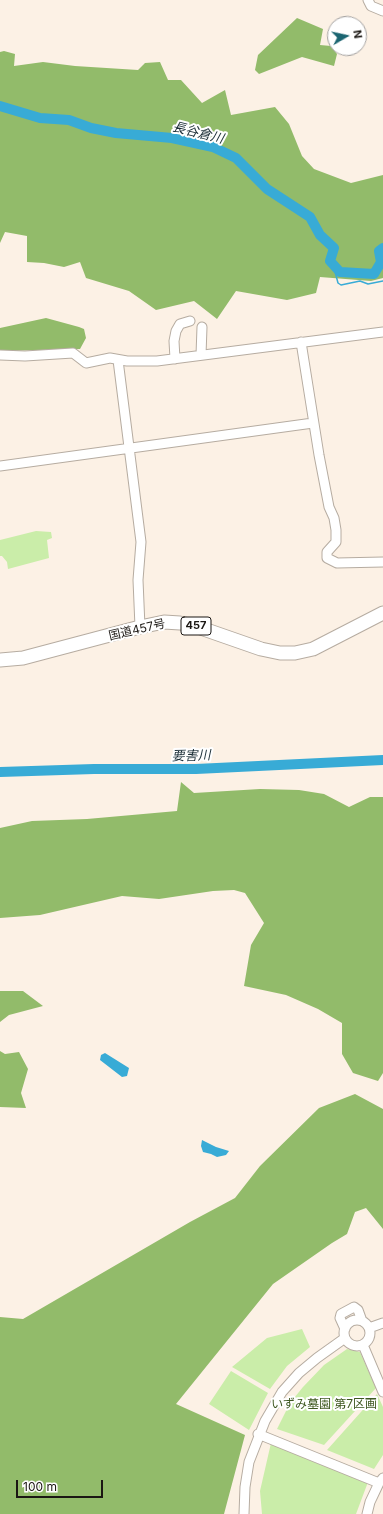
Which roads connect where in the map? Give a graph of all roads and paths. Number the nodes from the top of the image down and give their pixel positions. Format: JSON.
{"nodes":[{"id":1,"x":368,"y":0,"type":"edge"},
{"id":2,"x":383,"y":10,"type":"edge"},
{"id":3,"x":190,"y":321,"type":"dead end"},
{"id":4,"x":202,"y":327,"type":"dead end"},
{"id":5,"x":383,"y":332,"type":"edge"},
{"id":6,"x":301,"y":342,"type":"junction"},
{"id":7,"x":0,"y":355,"type":"edge"},
{"id":8,"x":201,"y":355,"type":"junction"},
{"id":9,"x":175,"y":359,"type":"junction"},
{"id":10,"x":118,"y":360,"type":"junction"},
{"id":11,"x":313,"y":422,"type":"junction"},
{"id":12,"x":129,"y":448,"type":"junction"},
{"id":13,"x":0,"y":466,"type":"edge"},
{"id":14,"x":383,"y":562,"type":"edge"},
{"id":15,"x":383,"y":613,"type":"edge"},
{"id":16,"x":140,"y":627,"type":"junction"},
{"id":17,"x":0,"y":660,"type":"edge"},
{"id":18,"x":383,"y":1323,"type":"edge"},
{"id":19,"x":369,"y":1328,"type":"junction"},
{"id":20,"x":345,"y":1338,"type":"junction"},
{"id":21,"x":363,"y":1345,"type":"junction"},
{"id":22,"x":383,"y":1392,"type":"edge"},
{"id":23,"x":258,"y":1434,"type":"junction"},
{"id":24,"x":381,"y":1481,"type":"edge"},
{"id":25,"x":244,"y":1514,"type":"edge"},
{"id":26,"x":367,"y":1514,"type":"edge"}],
"edges":[{"from":1,"to":2,"type":"street"},
{"from":3,"to":9,"type":"street"},
{"from":4,"to":8,"type":"street"},
{"from":5,"to":6,"type":"street"},
{"from":6,"to":8,"type":"street"},
{"from":6,"to":11,"type":"street"},
{"from":7,"to":10,"type":"street"},
{"from":8,"to":9,"type":"street"},
{"from":9,"to":10,"type":"street"},
{"from":10,"to":12,"type":"street"},
{"from":11,"to":12,"type":"street"},
{"from":11,"to":14,"type":"street"},
{"from":12,"to":13,"type":"street"},
{"from":12,"to":16,"type":"street"},
{"from":15,"to":16,"type":"highway","name":"国道457号","number":"457"},
{"from":16,"to":17,"type":"highway","name":"国道457号","number":"457"},
{"from":18,"to":19,"type":"street"},
{"from":19,"to":20,"type":"street"},
{"from":19,"to":21,"type":"street"},
{"from":20,"to":21,"type":"street"},
{"from":20,"to":23,"type":"street"},
{"from":21,"to":22,"type":"street"},
{"from":23,"to":24,"type":"street"},
{"from":23,"to":25,"type":"street"},
{"from":24,"to":26,"type":"street"}]}
